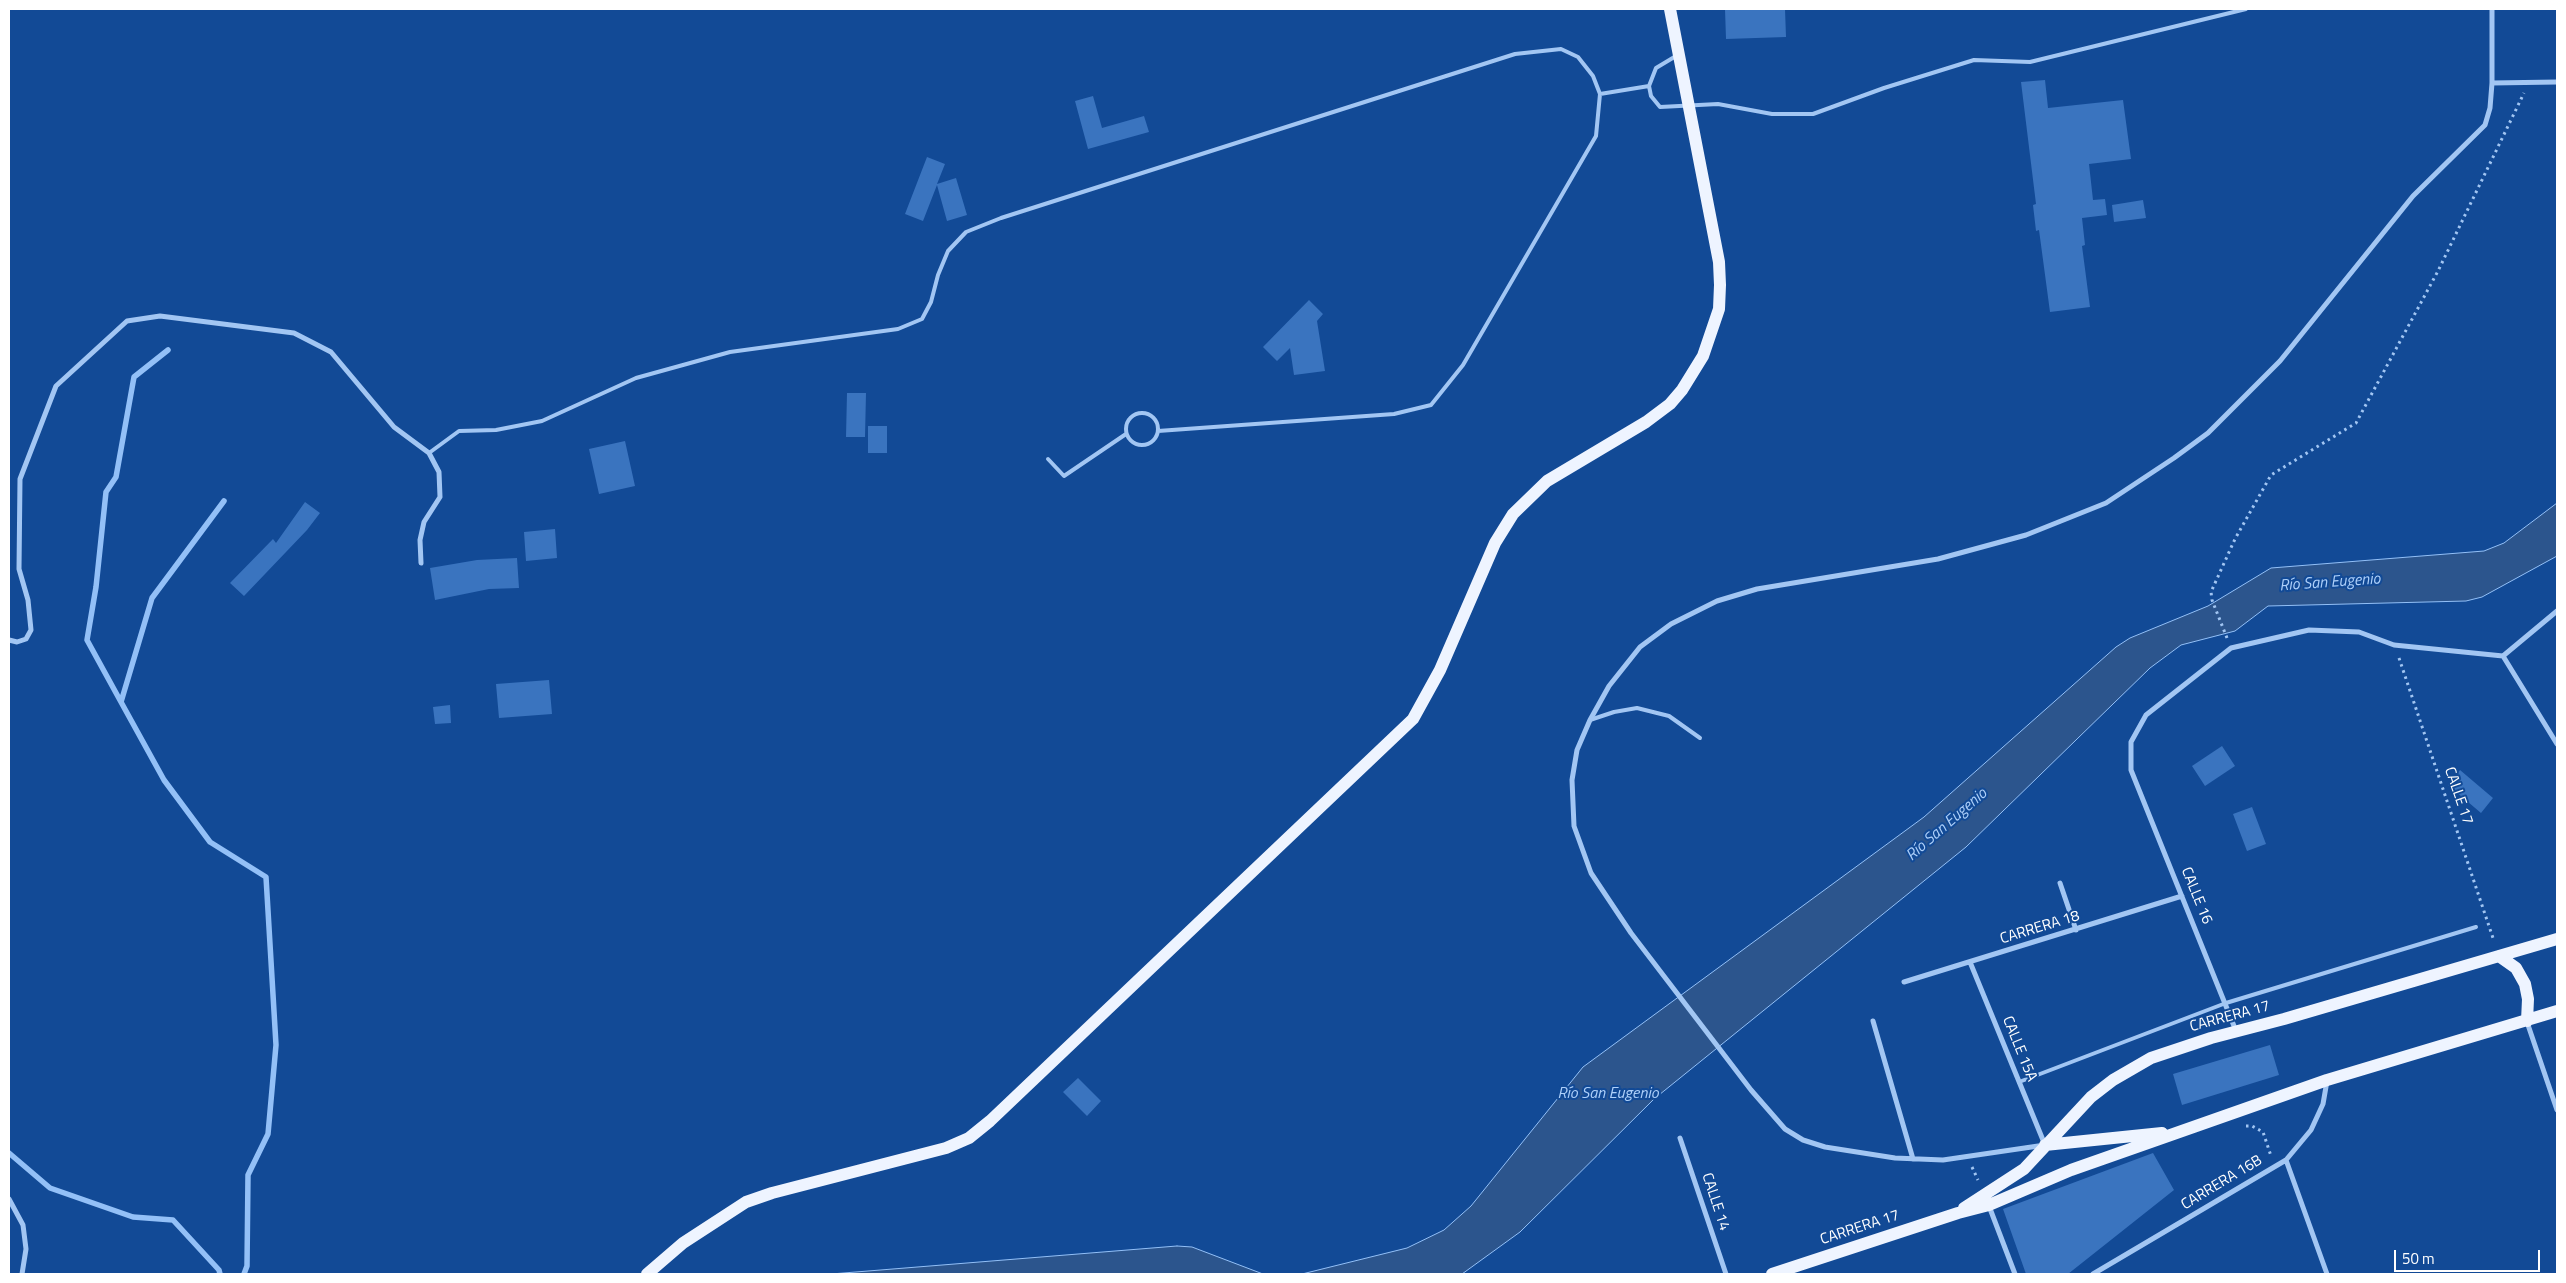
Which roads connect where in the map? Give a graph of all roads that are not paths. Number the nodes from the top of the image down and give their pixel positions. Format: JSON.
{"nodes":[{"id":1,"x":1670,"y":9,"type":"edge"},
{"id":2,"x":2246,"y":9,"type":"edge"},
{"id":3,"x":2492,"y":9,"type":"edge"},
{"id":4,"x":1679,"y":54,"type":"junction"},
{"id":5,"x":2557,"y":82,"type":"edge"},
{"id":6,"x":2492,"y":83,"type":"junction"},
{"id":7,"x":1649,"y":86,"type":"junction"},
{"id":8,"x":1600,"y":94,"type":"junction"},
{"id":9,"x":1689,"y":106,"type":"junction"},
{"id":10,"x":1158,"y":431,"type":"junction"},
{"id":11,"x":1126,"y":434,"type":"junction"},
{"id":12,"x":429,"y":453,"type":"junction"},
{"id":13,"x":1048,"y":459,"type":"dead end"},
{"id":14,"x":421,"y":563,"type":"dead end"},
{"id":15,"x":2557,"y":611,"type":"edge"},
{"id":16,"x":9,"y":640,"type":"edge"},
{"id":17,"x":2503,"y":656,"type":"junction"},
{"id":18,"x":1590,"y":720,"type":"junction"},
{"id":19,"x":1700,"y":738,"type":"dead end"},
{"id":20,"x":2557,"y":744,"type":"edge"},
{"id":21,"x":2060,"y":882,"type":"dead end"},
{"id":22,"x":2182,"y":896,"type":"junction"},
{"id":23,"x":2476,"y":927,"type":"dead end"},
{"id":24,"x":2076,"y":930,"type":"junction"},
{"id":25,"x":2557,"y":939,"type":"edge"},
{"id":26,"x":2499,"y":956,"type":"junction"},
{"id":27,"x":1970,"y":962,"type":"junction"},
{"id":28,"x":1904,"y":982,"type":"dead end"},
{"id":29,"x":2226,"y":1003,"type":"junction"},
{"id":30,"x":2557,"y":1011,"type":"edge"},
{"id":31,"x":1873,"y":1021,"type":"dead end"},
{"id":32,"x":2527,"y":1021,"type":"junction"},
{"id":33,"x":2236,"y":1031,"type":"junction"},
{"id":34,"x":2327,"y":1080,"type":"junction"},
{"id":35,"x":2019,"y":1082,"type":"junction"},
{"id":36,"x":2557,"y":1110,"type":"edge"},
{"id":37,"x":2182,"y":1131,"type":"junction"},
{"id":38,"x":1680,"y":1138,"type":"dead end"},
{"id":39,"x":2045,"y":1145,"type":"junction"},
{"id":40,"x":1913,"y":1159,"type":"junction"},
{"id":41,"x":2286,"y":1160,"type":"junction"},
{"id":42,"x":9,"y":1199,"type":"edge"},
{"id":43,"x":1986,"y":1200,"type":"junction"},
{"id":44,"x":22,"y":1274,"type":"edge"},
{"id":45,"x":647,"y":1274,"type":"edge"},
{"id":46,"x":1726,"y":1274,"type":"edge"},
{"id":47,"x":1772,"y":1274,"type":"edge"},
{"id":48,"x":2015,"y":1274,"type":"edge"},
{"id":49,"x":2093,"y":1274,"type":"edge"},
{"id":50,"x":2327,"y":1274,"type":"edge"}],
"edges":[{"from":1,"to":4,"type":"main road"},
{"from":2,"to":9,"type":"lane"},
{"from":3,"to":6,"type":"street"},
{"from":4,"to":7,"type":"lane"},
{"from":4,"to":9,"type":"main road"},
{"from":5,"to":6,"type":"street"},
{"from":6,"to":18,"type":"street"},
{"from":7,"to":8,"type":"lane"},
{"from":7,"to":9,"type":"lane"},
{"from":8,"to":10,"type":"lane"},
{"from":8,"to":12,"type":"lane"},
{"from":9,"to":45,"type":"main road"},
{"from":10,"to":11,"type":"lane"},
{"from":10,"to":11,"type":"lane"},
{"from":11,"to":13,"type":"lane"},
{"from":12,"to":14,"type":"street"},
{"from":12,"to":16,"type":"street"},
{"from":15,"to":17,"type":"street"},
{"from":17,"to":20,"type":"street"},
{"from":17,"to":22,"type":"street","name":"CALLE 16"},
{"from":18,"to":19,"type":"lane"},
{"from":18,"to":40,"type":"street"},
{"from":21,"to":24,"type":"street"},
{"from":22,"to":24,"type":"street","name":"CARRERA 18"},
{"from":22,"to":29,"type":"street","name":"CALLE 16"},
{"from":23,"to":29,"type":"lane"},
{"from":24,"to":27,"type":"street","name":"CARRERA 18"},
{"from":25,"to":26,"type":"main road","name":"CARRERA 17"},
{"from":26,"to":32,"type":"main road"},
{"from":26,"to":33,"type":"main road","name":"CARRERA 17"},
{"from":27,"to":28,"type":"street","name":"CARRERA 18"},
{"from":27,"to":35,"type":"street","name":"CALLE 15A"},
{"from":29,"to":33,"type":"street","name":"CALLE 16"},
{"from":29,"to":35,"type":"lane"},
{"from":30,"to":32,"type":"main road","name":"CARRERA 17"},
{"from":31,"to":40,"type":"street"},
{"from":32,"to":34,"type":"main road","name":"CARRERA 17"},
{"from":32,"to":36,"type":"street"},
{"from":33,"to":39,"type":"main road","name":"CARRERA 17"},
{"from":34,"to":37,"type":"main road","name":"CARRERA 17"},
{"from":34,"to":41,"type":"street","name":"CARRERA 16B"},
{"from":35,"to":39,"type":"street","name":"CALLE 15A"},
{"from":37,"to":39,"type":"main road"},
{"from":37,"to":43,"type":"main road","name":"CARRERA 17"},
{"from":38,"to":46,"type":"street","name":"CALLE 14"},
{"from":39,"to":40,"type":"street"},
{"from":39,"to":43,"type":"main road","name":"CARRERA 17"},
{"from":41,"to":49,"type":"street","name":"CARRERA 16B"},
{"from":41,"to":50,"type":"street"},
{"from":42,"to":44,"type":"street"},
{"from":43,"to":47,"type":"main road","name":"CARRERA 17"},
{"from":43,"to":48,"type":"street"}]}
